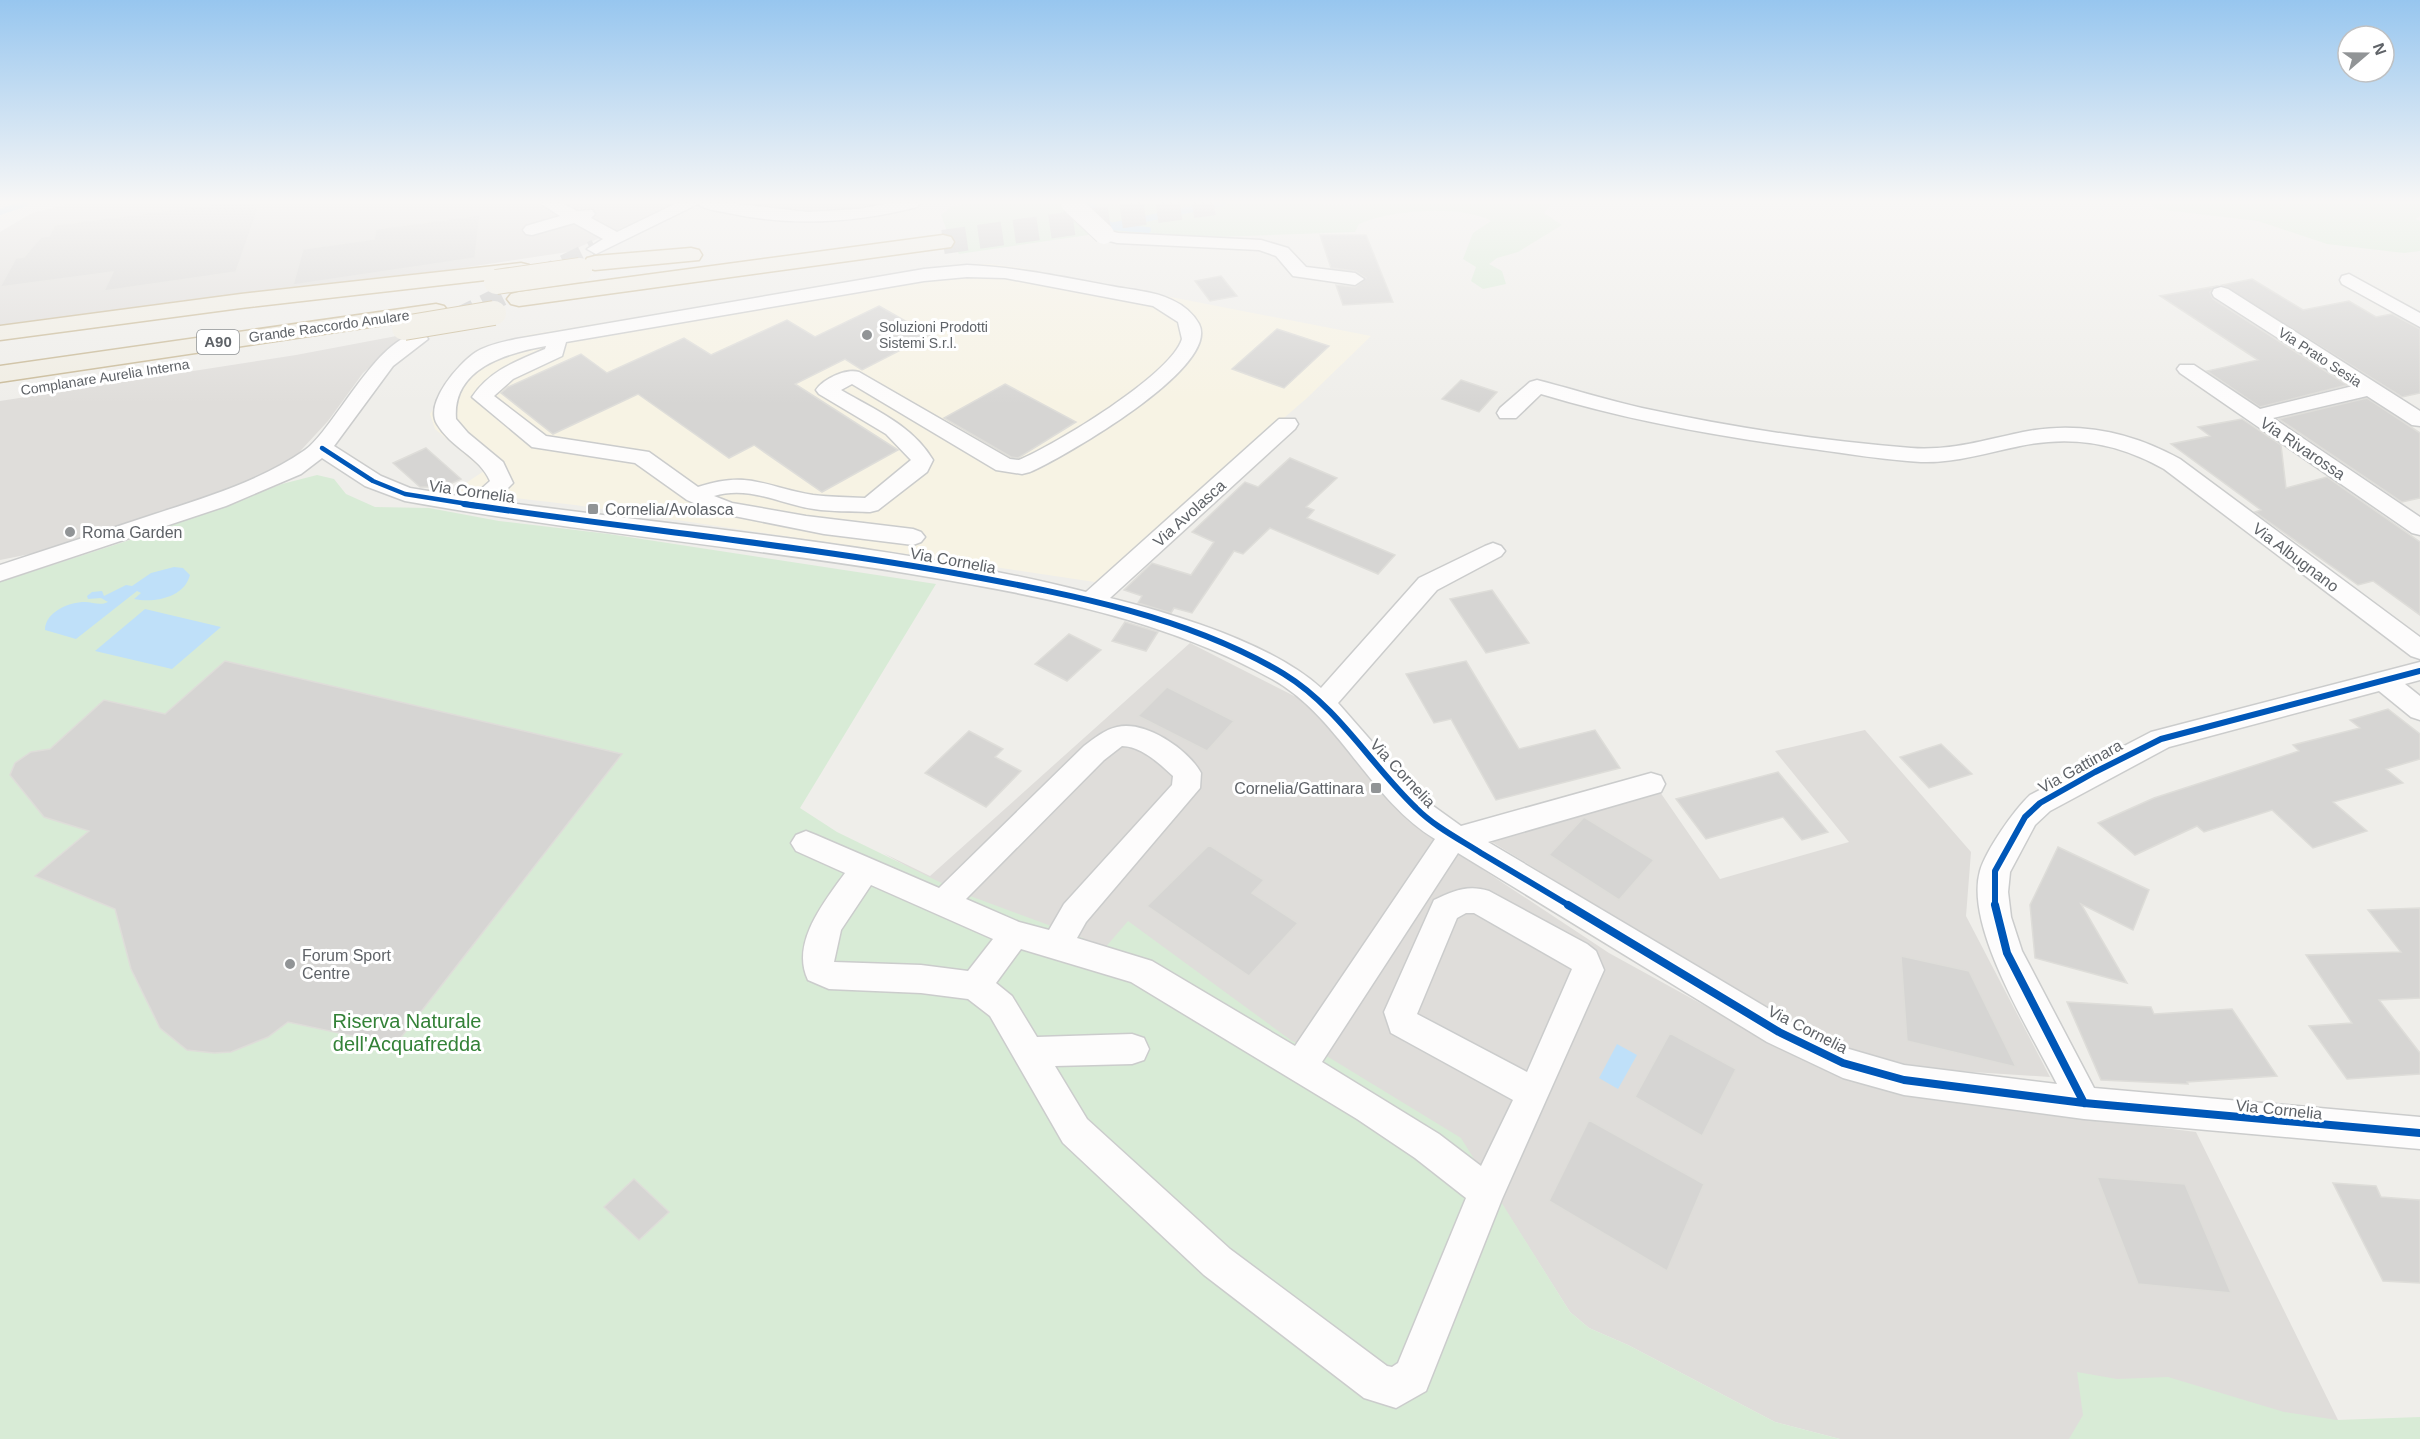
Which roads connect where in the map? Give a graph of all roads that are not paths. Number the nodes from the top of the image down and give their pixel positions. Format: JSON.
{"nodes":[{"id":1,"x":520,"y":270,"type":"edge"},
{"id":2,"x":549,"y":270,"type":"edge"},
{"id":3,"x":716,"y":270,"type":"edge"},
{"id":4,"x":1298,"y":270,"type":"edge"},
{"id":5,"x":1355,"y":279,"type":"dead end"},
{"id":6,"x":2349,"y":280,"type":"dead end"},
{"id":7,"x":635,"y":284,"type":"junction"},
{"id":8,"x":2221,"y":293,"type":"dead end"},
{"id":9,"x":2420,"y":321,"type":"edge"},
{"id":10,"x":0,"y":333,"type":"edge"},
{"id":11,"x":411,"y":334,"type":"junction"},
{"id":12,"x":557,"y":338,"type":"junction"},
{"id":13,"x":0,"y":352,"type":"edge"},
{"id":14,"x":2187,"y":369,"type":"dead end"},
{"id":15,"x":0,"y":374,"type":"edge"},
{"id":16,"x":2369,"y":389,"type":"junction"},
{"id":17,"x":0,"y":394,"type":"edge"},
{"id":18,"x":1508,"y":413,"type":"dead end"},
{"id":19,"x":2256,"y":416,"type":"junction"},
{"id":20,"x":2420,"y":420,"type":"edge"},
{"id":21,"x":1287,"y":424,"type":"dead end"},
{"id":22,"x":322,"y":448,"type":"junction"},
{"id":23,"x":695,"y":495,"type":"junction"},
{"id":24,"x":476,"y":506,"type":"junction"},
{"id":25,"x":2420,"y":528,"type":"edge"},
{"id":26,"x":913,"y":537,"type":"dead end"},
{"id":27,"x":866,"y":546,"type":"junction"},
{"id":28,"x":1493,"y":551,"type":"dead end"},
{"id":29,"x":0,"y":573,"type":"edge"},
{"id":30,"x":1090,"y":602,"type":"junction"},
{"id":31,"x":2420,"y":650,"type":"edge"},
{"id":32,"x":2420,"y":671,"type":"edge"},
{"id":33,"x":2384,"y":681,"type":"junction"},
{"id":34,"x":1321,"y":705,"type":"junction"},
{"id":35,"x":2420,"y":710,"type":"edge"},
{"id":36,"x":1651,"y":784,"type":"dead end"},
{"id":37,"x":1455,"y":837,"type":"junction"},
{"id":38,"x":806,"y":843,"type":"dead end"},
{"id":39,"x":865,"y":869,"type":"junction"},
{"id":40,"x":943,"y":903,"type":"junction"},
{"id":41,"x":1014,"y":934,"type":"junction"},
{"id":42,"x":1057,"y":945,"type":"junction"},
{"id":43,"x":976,"y":986,"type":"junction"},
{"id":44,"x":1132,"y":1049,"type":"dead end"},
{"id":45,"x":1029,"y":1052,"type":"junction"},
{"id":46,"x":1302,"y":1066,"type":"junction"},
{"id":47,"x":1534,"y":1094,"type":"junction"},
{"id":48,"x":2084,"y":1103,"type":"junction"},
{"id":49,"x":2420,"y":1133,"type":"edge"},
{"id":50,"x":1487,"y":1192,"type":"junction"}],
"edges":[{"from":1,"to":10,"type":"highway"},
{"from":2,"to":13,"type":"highway","name":"Grande Raccordo Anulare","number":"A90","bridge":true},
{"from":3,"to":7,"type":"highway","name":"Grande Raccordo Anulare","number":"A90"},
{"from":4,"to":5,"type":"street","bridge":true},
{"from":6,"to":9,"type":"street"},
{"from":7,"to":11,"type":"highway","name":"Complanare Aurelia Interna","bridge":true},
{"from":7,"to":15,"type":"highway","name":"Grande Raccordo Anulare","number":"A90"},
{"from":8,"to":16,"type":"street","name":"Via Prato Sesia"},
{"from":11,"to":17,"type":"highway","name":"Complanare Aurelia Interna"},
{"from":11,"to":22,"type":"street"},
{"from":12,"to":23,"type":"street"},
{"from":12,"to":23,"type":"street"},
{"from":12,"to":24,"type":"street"},
{"from":14,"to":19,"type":"street","name":"Via Rivarossa"},
{"from":16,"to":19,"type":"street"},
{"from":16,"to":20,"type":"street","name":"Via Prato Sesia"},
{"from":18,"to":31,"type":"street","name":"Via Albugnano"},
{"from":19,"to":25,"type":"street","name":"Via Rivarossa"},
{"from":21,"to":30,"type":"street","name":"Via Avolasca"},
{"from":22,"to":24,"type":"street","name":"Via Cornelia"},
{"from":22,"to":29,"type":"street"},
{"from":23,"to":27,"type":"street"},
{"from":24,"to":27,"type":"street","name":"Via Cornelia"},
{"from":26,"to":27,"type":"street"},
{"from":27,"to":30,"type":"street","name":"Via Cornelia"},
{"from":28,"to":34,"type":"street"},
{"from":30,"to":34,"type":"street","name":"Via Cornelia"},
{"from":32,"to":33,"type":"street","name":"Via Gattinara"},
{"from":33,"to":35,"type":"street"},
{"from":33,"to":48,"type":"street","name":"Via Gattinara"},
{"from":34,"to":37,"type":"street","name":"Via Cornelia"},
{"from":36,"to":37,"type":"street"},
{"from":37,"to":46,"type":"street"},
{"from":37,"to":48,"type":"street","name":"Via Cornelia"},
{"from":38,"to":39,"type":"street"},
{"from":39,"to":40,"type":"street"},
{"from":39,"to":43,"type":"street"},
{"from":40,"to":41,"type":"street"},
{"from":40,"to":42,"type":"street"},
{"from":41,"to":42,"type":"street"},
{"from":41,"to":43,"type":"street"},
{"from":42,"to":46,"type":"street"},
{"from":43,"to":45,"type":"street"},
{"from":44,"to":45,"type":"street"},
{"from":45,"to":50,"type":"street"},
{"from":46,"to":50,"type":"street"},
{"from":47,"to":47,"type":"street"},
{"from":47,"to":50,"type":"street"},
{"from":48,"to":49,"type":"street","name":"Via Cornelia"}]}
